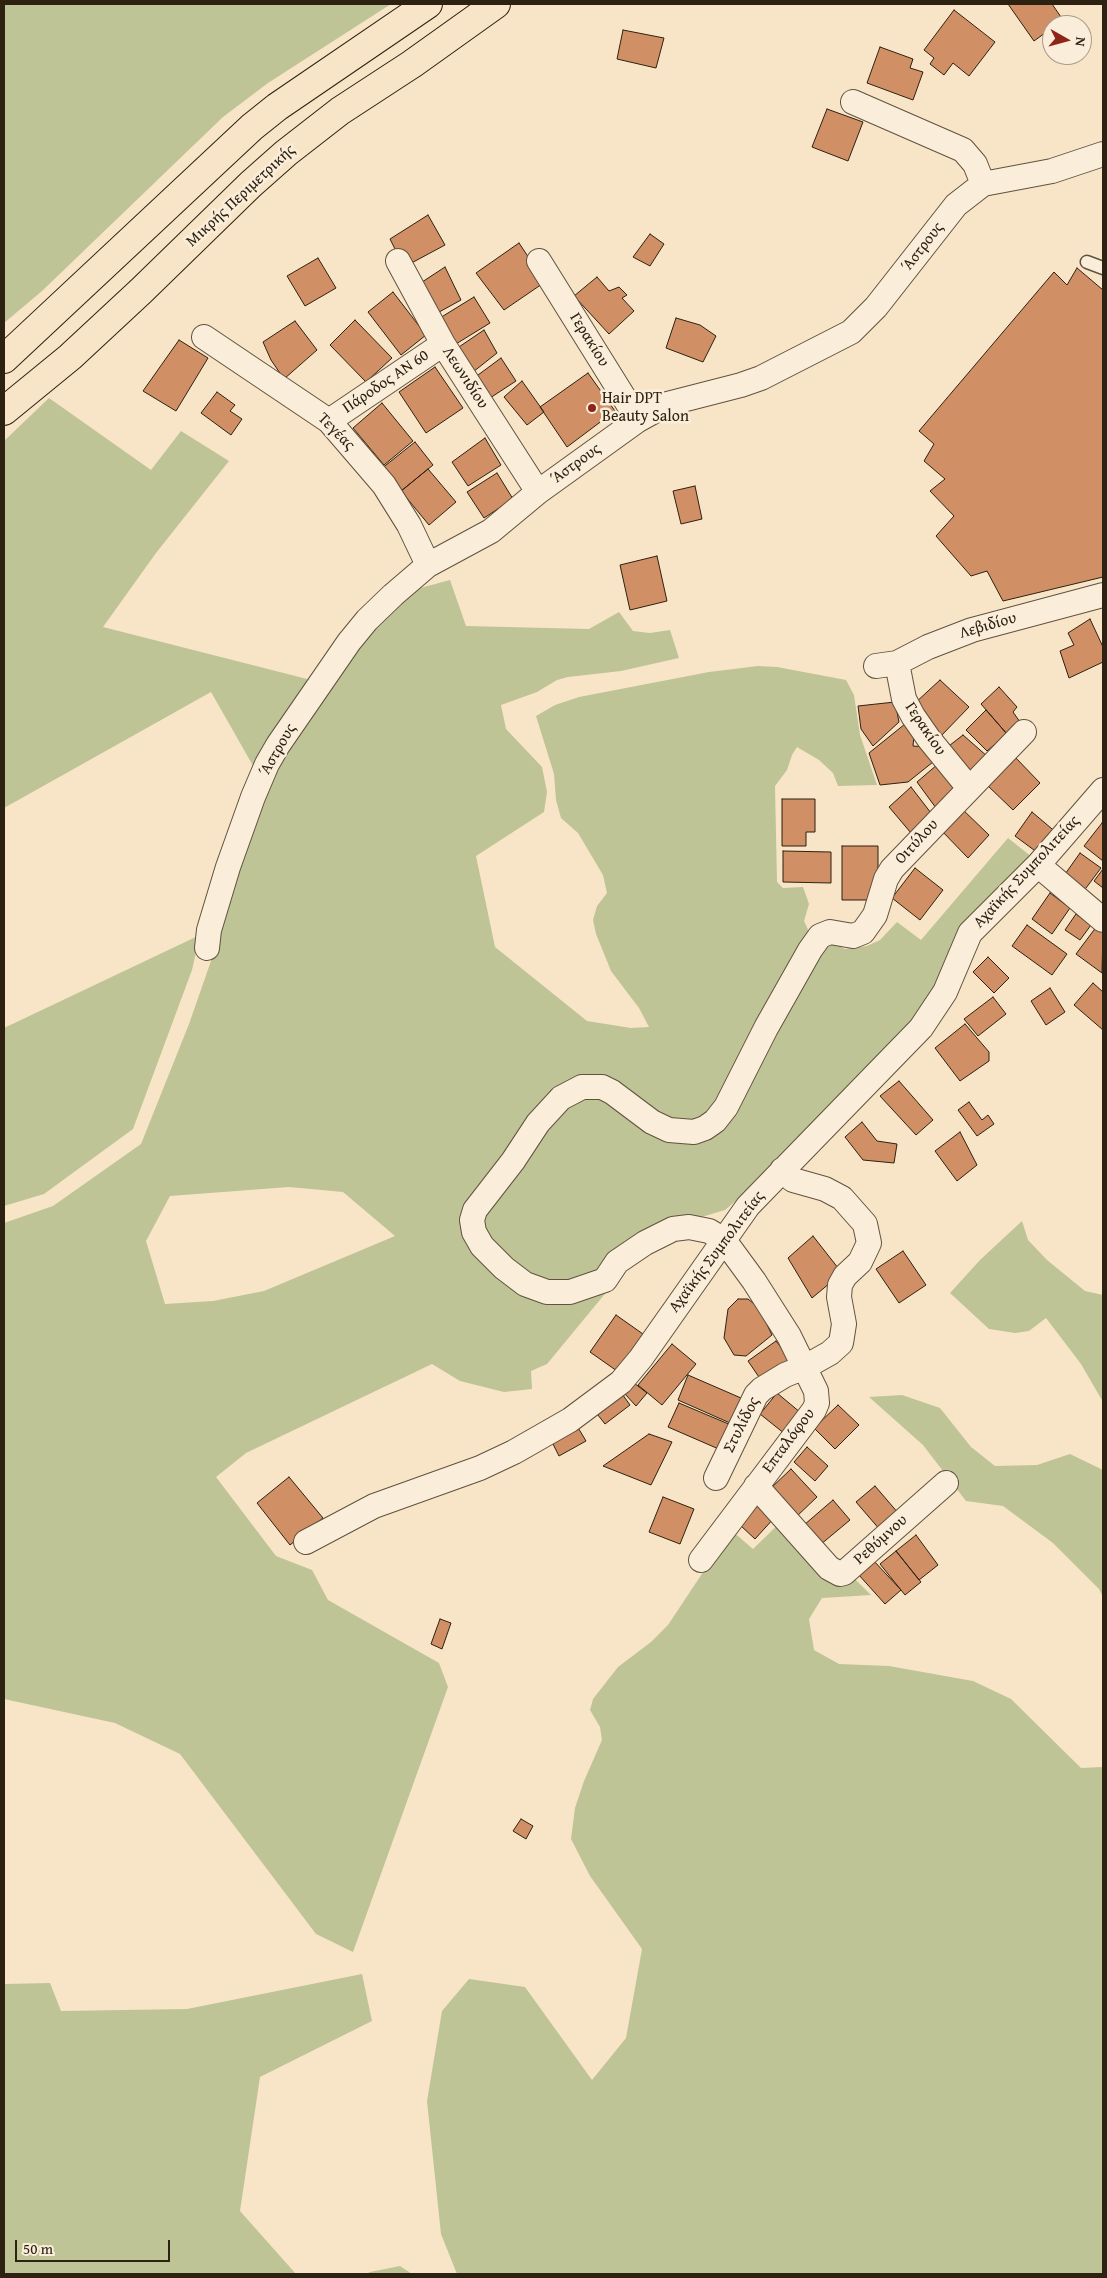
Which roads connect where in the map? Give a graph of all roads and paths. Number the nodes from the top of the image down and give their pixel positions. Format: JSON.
{"nodes":[{"id":1,"x":428,"y":4,"type":"edge"},
{"id":2,"x":496,"y":4,"type":"edge"},
{"id":3,"x":853,"y":102,"type":"dead end"},
{"id":4,"x":1103,"y":154,"type":"edge"},
{"id":5,"x":982,"y":184,"type":"junction"},
{"id":6,"x":539,"y":260,"type":"dead end"},
{"id":7,"x":398,"y":261,"type":"dead end"},
{"id":8,"x":1087,"y":262,"type":"dead end"},
{"id":9,"x":1103,"y":268,"type":"edge"},
{"id":10,"x":204,"y":337,"type":"dead end"},
{"id":11,"x":443,"y":344,"type":"junction"},
{"id":12,"x":4,"y":359,"type":"edge"},
{"id":13,"x":4,"y":411,"type":"edge"},
{"id":14,"x":329,"y":420,"type":"junction"},
{"id":15,"x":638,"y":420,"type":"junction"},
{"id":16,"x":538,"y":492,"type":"junction"},
{"id":17,"x":428,"y":565,"type":"junction"},
{"id":18,"x":1103,"y":595,"type":"edge"},
{"id":19,"x":886,"y":665,"type":"joint"},
{"id":20,"x":1024,"y":732,"type":"dead end"},
{"id":21,"x":969,"y":788,"type":"junction"},
{"id":22,"x":1103,"y":790,"type":"edge"},
{"id":23,"x":1038,"y":865,"type":"junction"},
{"id":24,"x":1103,"y":920,"type":"edge"},
{"id":25,"x":206,"y":948,"type":"dead end"},
{"id":26,"x":782,"y":1170,"type":"junction"},
{"id":27,"x":724,"y":1240,"type":"junction"},
{"id":28,"x":805,"y":1367,"type":"junction"},
{"id":29,"x":716,"y":1478,"type":"dead end"},
{"id":30,"x":946,"y":1483,"type":"dead end"},
{"id":31,"x":756,"y":1486,"type":"junction"},
{"id":32,"x":306,"y":1542,"type":"dead end"},
{"id":33,"x":701,"y":1560,"type":"dead end"}],
"edges":[{"from":1,"to":12,"type":"main road"},
{"from":2,"to":13,"type":"main road","name":"Μικρής Περιμετρικής"},
{"from":3,"to":5,"type":"street"},
{"from":4,"to":5,"type":"street","name":"Άστρους"},
{"from":5,"to":15,"type":"street","name":"Άστρους"},
{"from":6,"to":15,"type":"street","name":"Γερακίου"},
{"from":7,"to":11,"type":"street","name":"Λεωνιδίου"},
{"from":8,"to":9,"type":"lane"},
{"from":10,"to":14,"type":"street","name":"Τεγέας"},
{"from":11,"to":14,"type":"street","name":"Πάροδος ΑΝ 60"},
{"from":11,"to":16,"type":"street","name":"Λεωνιδίου"},
{"from":14,"to":17,"type":"street","name":"Τεγέας"},
{"from":15,"to":16,"type":"street","name":"Άστρους"},
{"from":16,"to":17,"type":"street","name":"Άστρους"},
{"from":17,"to":25,"type":"street","name":"Άστρους"},
{"from":18,"to":19,"type":"street","name":"Λεβιδίου"},
{"from":19,"to":21,"type":"street","name":"Γερακίου"},
{"from":20,"to":21,"type":"street","name":"Οιτύλου"},
{"from":21,"to":27,"type":"street","name":"Οιτύλου"},
{"from":22,"to":23,"type":"street","name":"Αχαϊκής Συμπολιτείας"},
{"from":23,"to":24,"type":"street"},
{"from":23,"to":26,"type":"street","name":"Αχαϊκής Συμπολιτείας"},
{"from":26,"to":27,"type":"street","name":"Αχαϊκής Συμπολιτείας"},
{"from":26,"to":28,"type":"street","name":"Στυλίδος"},
{"from":27,"to":28,"type":"street","name":"Επταλόφου"},
{"from":27,"to":32,"type":"street","name":"Αχαϊκής Συμπολιτείας"},
{"from":28,"to":29,"type":"street","name":"Στυλίδος"},
{"from":28,"to":31,"type":"street","name":"Επταλόφου"},
{"from":30,"to":31,"type":"street","name":"Ρεθύμνου"},
{"from":31,"to":33,"type":"street","name":"Επταλόφου"}]}
